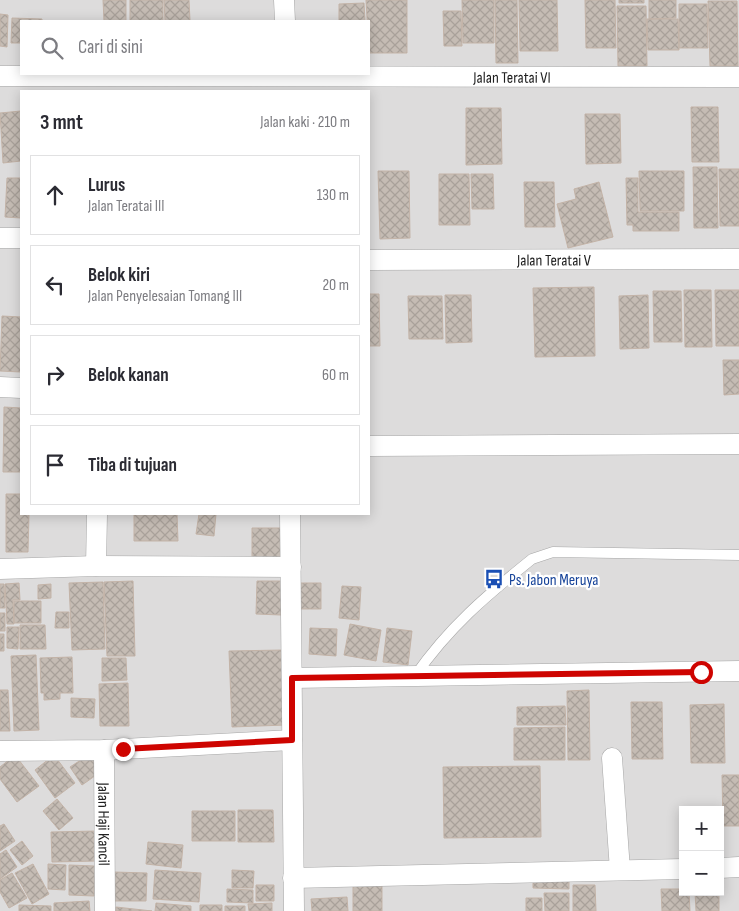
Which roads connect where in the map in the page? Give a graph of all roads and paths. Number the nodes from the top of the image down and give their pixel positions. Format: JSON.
{"nodes":[{"id":1,"x":284,"y":0,"type":"edge"},
{"id":2,"x":285,"y":20,"type":"edge"},
{"id":3,"x":0,"y":76,"type":"edge"},
{"id":4,"x":739,"y":77,"type":"edge"},
{"id":5,"x":285,"y":80,"type":"edge"},
{"id":6,"x":105,"y":83,"type":"edge"},
{"id":7,"x":0,"y":238,"type":"edge"},
{"id":8,"x":20,"y":238,"type":"edge"},
{"id":9,"x":739,"y":258,"type":"edge"},
{"id":10,"x":370,"y":260,"type":"edge"},
{"id":11,"x":0,"y":387,"type":"edge"},
{"id":12,"x":20,"y":388,"type":"edge"},
{"id":13,"x":739,"y":444,"type":"edge"},
{"id":14,"x":370,"y":446,"type":"edge"},
{"id":15,"x":97,"y":515,"type":"edge"},
{"id":16,"x":290,"y":515,"type":"edge"},
{"id":17,"x":739,"y":556,"type":"edge"},
{"id":18,"x":96,"y":566,"type":"junction"},
{"id":19,"x":290,"y":567,"type":"junction"},
{"id":20,"x":0,"y":569,"type":"edge"},
{"id":21,"x":739,"y":671,"type":"edge"},
{"id":22,"x":415,"y":676,"type":"junction"},
{"id":23,"x":292,"y":678,"type":"junction"},
{"id":24,"x":292,"y":740,"type":"junction"},
{"id":25,"x":104,"y":750,"type":"junction"},
{"id":26,"x":0,"y":751,"type":"edge"},
{"id":27,"x":612,"y":758,"type":"dead end"},
{"id":28,"x":739,"y":867,"type":"edge"},
{"id":29,"x":724,"y":868,"type":"edge"},
{"id":30,"x":679,"y":869,"type":"edge"},
{"id":31,"x":620,"y":870,"type":"junction"},
{"id":32,"x":293,"y":878,"type":"junction"},
{"id":33,"x":105,"y":911,"type":"edge"},
{"id":34,"x":294,"y":911,"type":"edge"}],
"edges":[{"from":1,"to":2,"type":"street"},
{"from":3,"to":6,"type":"street","name":"Jalan Teratai VI"},
{"from":4,"to":5,"type":"street","name":"Jalan Teratai VI"},
{"from":5,"to":6,"type":"street","name":"Jalan Teratai VI"},
{"from":7,"to":8,"type":"street"},
{"from":9,"to":10,"type":"street","name":"Jalan Teratai V"},
{"from":11,"to":12,"type":"street"},
{"from":13,"to":14,"type":"street"},
{"from":15,"to":18,"type":"street"},
{"from":16,"to":19,"type":"street"},
{"from":17,"to":22,"type":"lane"},
{"from":18,"to":19,"type":"street"},
{"from":18,"to":20,"type":"street"},
{"from":19,"to":23,"type":"street"},
{"from":21,"to":22,"type":"street"},
{"from":22,"to":23,"type":"street"},
{"from":23,"to":24,"type":"street"},
{"from":24,"to":25,"type":"street"},
{"from":24,"to":32,"type":"street"},
{"from":25,"to":26,"type":"street"},
{"from":25,"to":33,"type":"street","name":"Jalan Haji Kancil"},
{"from":27,"to":31,"type":"street"},
{"from":28,"to":29,"type":"street"},
{"from":30,"to":31,"type":"street"},
{"from":31,"to":32,"type":"street"},
{"from":32,"to":34,"type":"street"}]}
